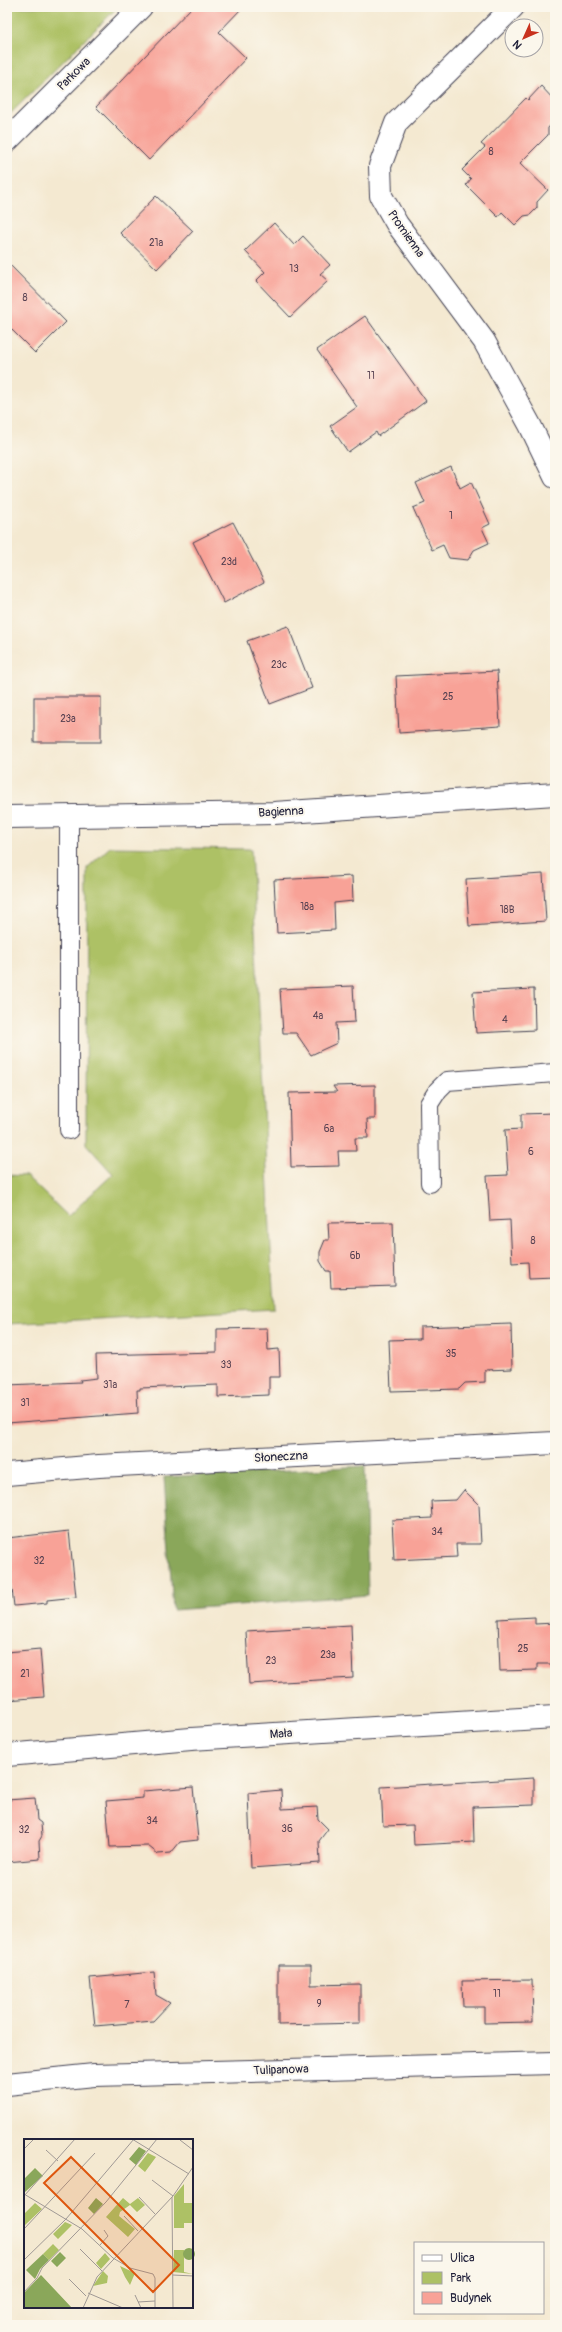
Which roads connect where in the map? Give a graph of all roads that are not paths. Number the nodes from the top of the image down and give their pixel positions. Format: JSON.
{"nodes":[{"id":1,"x":141,"y":7,"type":"edge"},
{"id":2,"x":513,"y":7,"type":"edge"},
{"id":3,"x":7,"y":141,"type":"edge"},
{"id":4,"x":555,"y":477,"type":"edge"},
{"id":5,"x":555,"y":794,"type":"edge"},
{"id":6,"x":69,"y":816,"type":"junction"},
{"id":7,"x":7,"y":817,"type":"edge"},
{"id":8,"x":555,"y":1073,"type":"edge"},
{"id":9,"x":69,"y":1130,"type":"dead end"},
{"id":10,"x":430,"y":1183,"type":"dead end"},
{"id":11,"x":555,"y":1443,"type":"edge"},
{"id":12,"x":7,"y":1474,"type":"edge"},
{"id":13,"x":555,"y":1717,"type":"edge"},
{"id":14,"x":7,"y":1754,"type":"edge"},
{"id":15,"x":555,"y":2063,"type":"edge"},
{"id":16,"x":7,"y":2084,"type":"edge"}],
"edges":[{"from":1,"to":3,"type":"street","name":"Parkowa"},
{"from":2,"to":4,"type":"street","name":"Promienna"},
{"from":5,"to":6,"type":"street","name":"Bagienna"},
{"from":6,"to":7,"type":"street","name":"Bagienna"},
{"from":6,"to":9,"type":"lane"},
{"from":8,"to":10,"type":"lane"},
{"from":11,"to":12,"type":"street","name":"Słoneczna"},
{"from":13,"to":14,"type":"street","name":"Mała"},
{"from":15,"to":16,"type":"street","name":"Tulipanowa"}]}
